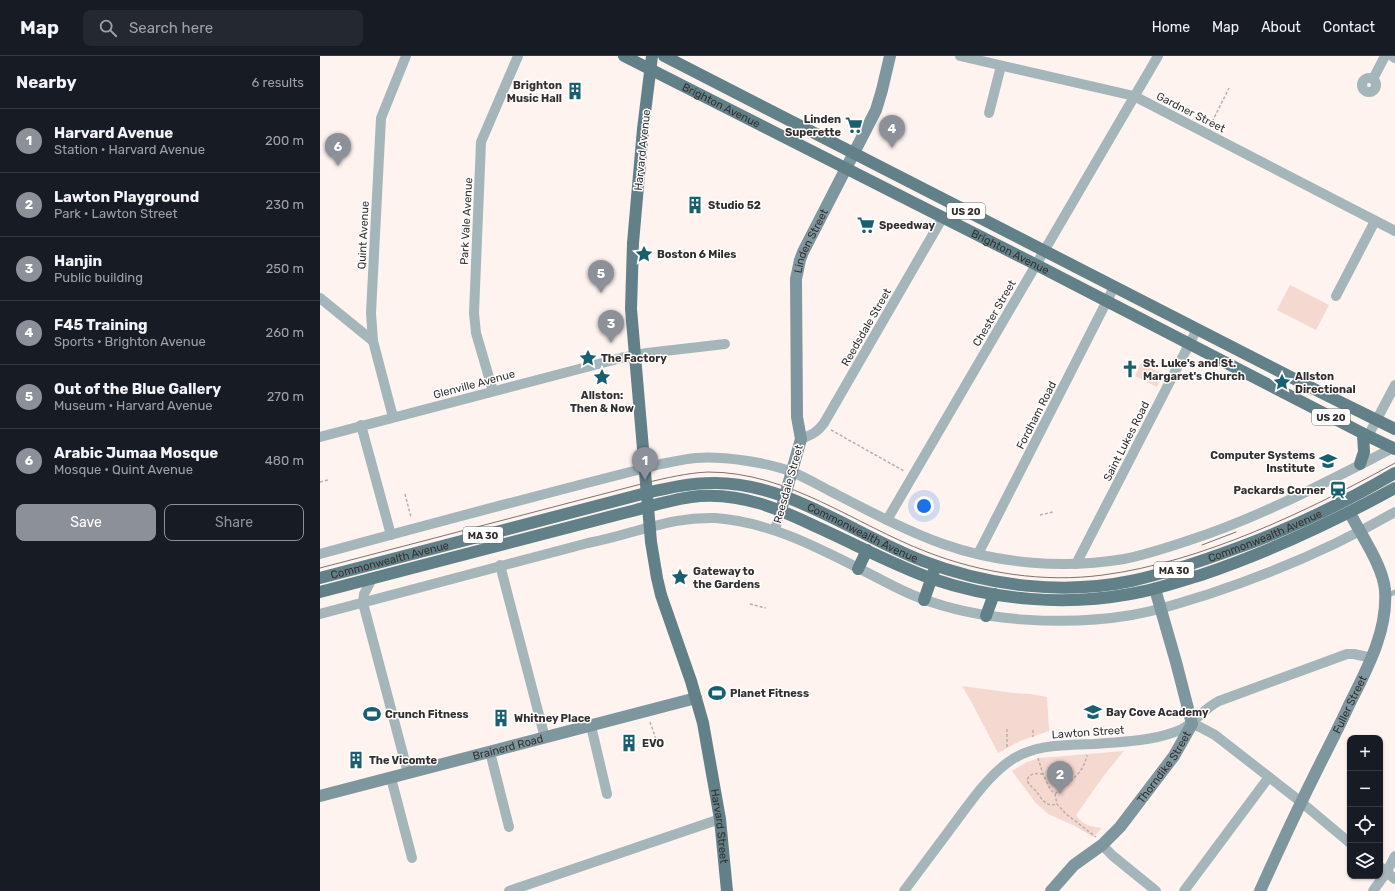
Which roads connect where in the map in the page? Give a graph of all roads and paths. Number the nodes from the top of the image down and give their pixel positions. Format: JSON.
{"nodes":[{"id":1,"x":406,"y":56,"type":"edge"},
{"id":2,"x":518,"y":56,"type":"edge"},
{"id":3,"x":624,"y":56,"type":"edge"},
{"id":4,"x":652,"y":56,"type":"edge"},
{"id":5,"x":664,"y":56,"type":"edge"},
{"id":6,"x":890,"y":56,"type":"edge"},
{"id":7,"x":960,"y":56,"type":"edge"},
{"id":8,"x":1158,"y":56,"type":"edge"},
{"id":9,"x":1385,"y":56,"type":"edge"},
{"id":10,"x":1392,"y":56,"type":"edge"},
{"id":11,"x":1395,"y":58,"type":"edge"},
{"id":12,"x":1001,"y":66,"type":"junction"},
{"id":13,"x":650,"y":70,"type":"junction"},
{"id":14,"x":1373,"y":79,"type":"dead end"},
{"id":15,"x":1229,"y":88,"type":"dead end"},
{"id":16,"x":1134,"y":96,"type":"junction"},
{"id":17,"x":989,"y":113,"type":"dead end"},
{"id":18,"x":1210,"y":128,"type":"dead end"},
{"id":19,"x":854,"y":153,"type":"junction"},
{"id":20,"x":846,"y":169,"type":"junction"},
{"id":21,"x":943,"y":217,"type":"junction"},
{"id":22,"x":1375,"y":221,"type":"junction"},
{"id":23,"x":1395,"y":231,"type":"edge"},
{"id":24,"x":1045,"y":251,"type":"junction"},
{"id":25,"x":1036,"y":265,"type":"junction"},
{"id":26,"x":1114,"y":287,"type":"junction"},
{"id":27,"x":1336,"y":296,"type":"dead end"},
{"id":28,"x":320,"y":298,"type":"edge"},
{"id":29,"x":1107,"y":302,"type":"junction"},
{"id":30,"x":1197,"y":329,"type":"junction"},
{"id":31,"x":373,"y":341,"type":"junction"},
{"id":32,"x":726,"y":344,"type":"dead end"},
{"id":33,"x":1189,"y":345,"type":"junction"},
{"id":34,"x":635,"y":355,"type":"junction"},
{"id":35,"x":1395,"y":385,"type":"edge"},
{"id":36,"x":493,"y":391,"type":"junction"},
{"id":37,"x":393,"y":417,"type":"junction"},
{"id":38,"x":1376,"y":421,"type":"junction"},
{"id":39,"x":361,"y":425,"type":"junction"},
{"id":40,"x":829,"y":429,"type":"dead end"},
{"id":41,"x":1393,"y":429,"type":"edge"},
{"id":42,"x":1366,"y":435,"type":"junction"},
{"id":43,"x":321,"y":436,"type":"edge"},
{"id":44,"x":801,"y":440,"type":"junction"},
{"id":45,"x":1394,"y":448,"type":"edge"},
{"id":46,"x":1360,"y":464,"type":"junction"},
{"id":47,"x":644,"y":469,"type":"junction"},
{"id":48,"x":792,"y":472,"type":"junction"},
{"id":49,"x":907,"y":472,"type":"dead end"},
{"id":50,"x":1395,"y":474,"type":"edge"},
{"id":51,"x":328,"y":480,"type":"dead end"},
{"id":52,"x":320,"y":482,"type":"edge"},
{"id":53,"x":1395,"y":488,"type":"edge"},
{"id":54,"x":646,"y":493,"type":"junction"},
{"id":55,"x":406,"y":494,"type":"dead end"},
{"id":56,"x":785,"y":496,"type":"junction"},
{"id":57,"x":647,"y":507,"type":"junction"},
{"id":58,"x":781,"y":510,"type":"junction"},
{"id":59,"x":1053,"y":512,"type":"dead end"},
{"id":60,"x":1395,"y":512,"type":"edge"},
{"id":61,"x":1350,"y":513,"type":"junction"},
{"id":62,"x":1040,"y":516,"type":"dead end"},
{"id":63,"x":411,"y":517,"type":"dead end"},
{"id":64,"x":887,"y":520,"type":"junction"},
{"id":65,"x":649,"y":527,"type":"junction"},
{"id":66,"x":775,"y":529,"type":"junction"},
{"id":67,"x":1359,"y":531,"type":"junction"},
{"id":68,"x":391,"y":535,"type":"junction"},
{"id":69,"x":867,"y":550,"type":"junction"},
{"id":70,"x":320,"y":554,"type":"edge"},
{"id":71,"x":978,"y":554,"type":"junction"},
{"id":72,"x":1076,"y":564,"type":"junction"},
{"id":73,"x":500,"y":565,"type":"junction"},
{"id":74,"x":936,"y":566,"type":"junction"},
{"id":75,"x":858,"y":569,"type":"junction"},
{"id":76,"x":320,"y":578,"type":"edge"},
{"id":77,"x":932,"y":578,"type":"junction"},
{"id":78,"x":372,"y":579,"type":"junction"},
{"id":79,"x":1155,"y":589,"type":"junction"},
{"id":80,"x":320,"y":592,"type":"edge"},
{"id":81,"x":994,"y":594,"type":"junction"},
{"id":82,"x":1390,"y":594,"type":"edge"},
{"id":83,"x":924,"y":600,"type":"junction"},
{"id":84,"x":363,"y":603,"type":"junction"},
{"id":85,"x":750,"y":604,"type":"dead end"},
{"id":86,"x":766,"y":608,"type":"dead end"},
{"id":87,"x":1161,"y":609,"type":"junction"},
{"id":88,"x":320,"y":614,"type":"edge"},
{"id":89,"x":986,"y":616,"type":"junction"},
{"id":90,"x":1372,"y":658,"type":"junction"},
{"id":91,"x":696,"y":698,"type":"junction"},
{"id":92,"x":649,"y":718,"type":"dead end"},
{"id":93,"x":1192,"y":724,"type":"junction"},
{"id":94,"x":591,"y":726,"type":"junction"},
{"id":95,"x":1007,"y":729,"type":"dead end"},
{"id":96,"x":1033,"y":730,"type":"dead end"},
{"id":97,"x":1033,"y":737,"type":"dead end"},
{"id":98,"x":545,"y":738,"type":"junction"},
{"id":99,"x":656,"y":739,"type":"dead end"},
{"id":100,"x":1007,"y":749,"type":"dead end"},
{"id":101,"x":490,"y":752,"type":"junction"},
{"id":102,"x":1087,"y":753,"type":"dead end"},
{"id":103,"x":1038,"y":756,"type":"dead end"},
{"id":104,"x":710,"y":762,"type":"joint"},
{"id":105,"x":408,"y":773,"type":"junction"},
{"id":106,"x":1042,"y":774,"type":"junction"},
{"id":107,"x":1269,"y":777,"type":"junction"},
{"id":108,"x":391,"y":778,"type":"junction"},
{"id":109,"x":608,"y":794,"type":"dead end"},
{"id":110,"x":1055,"y":794,"type":"junction"},
{"id":111,"x":320,"y":796,"type":"edge"},
{"id":112,"x":1301,"y":802,"type":"junction"},
{"id":113,"x":1057,"y":804,"type":"junction"},
{"id":114,"x":720,"y":819,"type":"junction"},
{"id":115,"x":509,"y":827,"type":"dead end"},
{"id":116,"x":1347,"y":840,"type":"edge"},
{"id":117,"x":1100,"y":841,"type":"junction"},
{"id":118,"x":1395,"y":856,"type":"edge"},
{"id":119,"x":412,"y":858,"type":"dead end"},
{"id":120,"x":1383,"y":870,"type":"edge"},
{"id":121,"x":1379,"y":879,"type":"edge"},
{"id":122,"x":1395,"y":880,"type":"edge"},
{"id":123,"x":509,"y":891,"type":"edge"},
{"id":124,"x":726,"y":891,"type":"edge"},
{"id":125,"x":904,"y":891,"type":"edge"},
{"id":126,"x":1051,"y":891,"type":"edge"},
{"id":127,"x":1156,"y":891,"type":"edge"},
{"id":128,"x":1184,"y":891,"type":"edge"},
{"id":129,"x":1260,"y":891,"type":"edge"},
{"id":130,"x":1373,"y":891,"type":"edge"}],
"edges":[{"from":1,"to":31,"type":"street","name":"Quint Avenue"},
{"from":2,"to":36,"type":"street","name":"Park Vale Avenue"},
{"from":3,"to":13,"type":"main road","name":"Brighton Avenue","number":"US 20"},
{"from":4,"to":13,"type":"main road","name":"Harvard Avenue"},
{"from":5,"to":19,"type":"main road","name":"Brighton Avenue","number":"US 20"},
{"from":6,"to":19,"type":"street","name":"Linden Street"},
{"from":7,"to":12,"type":"street","name":"Gardner Street"},
{"from":8,"to":16,"type":"street","name":"Chester Street"},
{"from":9,"to":14,"type":"street"},
{"from":10,"to":11,"type":"street"},
{"from":12,"to":16,"type":"street","name":"Gardner Street"},
{"from":12,"to":17,"type":"street"},
{"from":13,"to":20,"type":"main road","name":"Brighton Avenue","number":"US 20"},
{"from":13,"to":34,"type":"main road","name":"Harvard Avenue"},
{"from":15,"to":18,"type":"path"},
{"from":16,"to":22,"type":"street","name":"Gardner Street"},
{"from":16,"to":24,"type":"street","name":"Chester Street"},
{"from":19,"to":20,"type":"street","name":"Linden Street"},
{"from":19,"to":24,"type":"main road","name":"Brighton Avenue","number":"US 20"},
{"from":20,"to":21,"type":"main road","name":"Brighton Avenue","number":"US 20"},
{"from":20,"to":44,"type":"street","name":"Linden Street"},
{"from":21,"to":25,"type":"main road","name":"Brighton Avenue","number":"US 20"},
{"from":21,"to":44,"type":"street","name":"Reedsdale Street"},
{"from":22,"to":23,"type":"street","name":"Gardner Street"},
{"from":22,"to":27,"type":"street"},
{"from":24,"to":25,"type":"street","name":"Chester Street"},
{"from":24,"to":26,"type":"main road","name":"Brighton Avenue","number":"US 20"},
{"from":25,"to":29,"type":"main road","name":"Brighton Avenue","number":"US 20"},
{"from":25,"to":64,"type":"street","name":"Chester Street"},
{"from":26,"to":29,"type":"street","name":"Fordham Road"},
{"from":26,"to":30,"type":"main road","name":"Brighton Avenue","number":"US 20"},
{"from":28,"to":31,"type":"street"},
{"from":29,"to":33,"type":"main road","name":"Brighton Avenue","number":"US 20"},
{"from":29,"to":71,"type":"street","name":"Fordham Road"},
{"from":30,"to":33,"type":"street","name":"Saint Lukes Road"},
{"from":30,"to":38,"type":"main road","name":"Brighton Avenue","number":"US 20"},
{"from":31,"to":37,"type":"street","name":"Quint Avenue"},
{"from":32,"to":34,"type":"street","name":"Glenville Avenue"},
{"from":33,"to":42,"type":"main road","name":"Brighton Avenue","number":"US 20"},
{"from":33,"to":72,"type":"street","name":"Saint Lukes Road"},
{"from":34,"to":36,"type":"street","name":"Glenville Avenue"},
{"from":34,"to":47,"type":"main road","name":"Harvard Avenue"},
{"from":35,"to":38,"type":"street"},
{"from":36,"to":37,"type":"street","name":"Glenville Avenue"},
{"from":37,"to":39,"type":"street","name":"Glenville Avenue"},
{"from":38,"to":41,"type":"main road","name":"Brighton Avenue","number":"US 20"},
{"from":38,"to":42,"type":"street"},
{"from":39,"to":43,"type":"street","name":"Glenville Avenue"},
{"from":39,"to":68,"type":"street"},
{"from":40,"to":49,"type":"path"},
{"from":42,"to":45,"type":"main road","name":"Brighton Avenue","number":"US 20"},
{"from":42,"to":46,"type":"main road"},
{"from":44,"to":48,"type":"street","name":"Reesdale Street"},
{"from":45,"to":46,"type":"street","name":"Commonwealth Avenue"},
{"from":46,"to":72,"type":"street","name":"Commonwealth Avenue"},
{"from":47,"to":48,"type":"street","name":"Commonwealth Avenue"},
{"from":47,"to":54,"type":"main road","name":"Harvard Avenue"},
{"from":47,"to":68,"type":"street","name":"Commonwealth Avenue"},
{"from":48,"to":56,"type":"street","name":"Reesdale Street"},
{"from":48,"to":64,"type":"street","name":"Commonwealth Avenue"},
{"from":50,"to":74,"type":"main road","name":"Commonwealth Avenue","number":"MA 30"},
{"from":51,"to":52,"type":"path"},
{"from":53,"to":61,"type":"main road","name":"Commonwealth Avenue","number":"MA 30"},
{"from":54,"to":56,"type":"main road","name":"Commonwealth Avenue","number":"MA 30"},
{"from":54,"to":57,"type":"main road","name":"Harvard Avenue"},
{"from":54,"to":76,"type":"main road","name":"Commonwealth Avenue","number":"MA 30"},
{"from":55,"to":63,"type":"path"},
{"from":56,"to":58,"type":"street","name":"Reesdale Street"},
{"from":56,"to":74,"type":"main road","name":"Commonwealth Avenue","number":"MA 30"},
{"from":57,"to":58,"type":"main road","name":"Commonwealth Avenue","number":"MA 30"},
{"from":57,"to":65,"type":"main road","name":"Harvard Avenue"},
{"from":57,"to":78,"type":"main road","name":"Commonwealth Avenue","number":"MA 30"},
{"from":58,"to":66,"type":"street","name":"Reesdale Street"},
{"from":58,"to":69,"type":"main road","name":"Commonwealth Avenue","number":"MA 30"},
{"from":59,"to":62,"type":"path"},
{"from":60,"to":67,"type":"street"},
{"from":61,"to":67,"type":"street","name":"Fuller Street"},
{"from":61,"to":79,"type":"main road","name":"Commonwealth Avenue","number":"MA 30"},
{"from":64,"to":71,"type":"street","name":"Commonwealth Avenue"},
{"from":65,"to":66,"type":"street"},
{"from":65,"to":73,"type":"street"},
{"from":65,"to":91,"type":"main road","name":"Harvard Avenue"},
{"from":66,"to":75,"type":"street"},
{"from":67,"to":82,"type":"street","name":"Fuller Street"},
{"from":67,"to":87,"type":"street"},
{"from":68,"to":70,"type":"street","name":"Commonwealth Avenue"},
{"from":69,"to":75,"type":"main road"},
{"from":69,"to":77,"type":"main road","name":"Commonwealth Avenue","number":"MA 30"},
{"from":71,"to":72,"type":"street","name":"Commonwealth Avenue"},
{"from":73,"to":84,"type":"street"},
{"from":73,"to":98,"type":"street"},
{"from":74,"to":77,"type":"main road"},
{"from":75,"to":83,"type":"street"},
{"from":77,"to":81,"type":"main road","name":"Commonwealth Avenue","number":"MA 30"},
{"from":77,"to":83,"type":"main road"},
{"from":78,"to":80,"type":"main road","name":"Commonwealth Avenue","number":"MA 30"},
{"from":78,"to":84,"type":"street"},
{"from":79,"to":81,"type":"main road","name":"Commonwealth Avenue","number":"MA 30"},
{"from":79,"to":87,"type":"street","name":"Thorndike Street"},
{"from":81,"to":89,"type":"main road"},
{"from":82,"to":90,"type":"street","name":"Fuller Street"},
{"from":83,"to":89,"type":"street"},
{"from":84,"to":88,"type":"street"},
{"from":84,"to":105,"type":"street"},
{"from":85,"to":86,"type":"path"},
{"from":87,"to":89,"type":"street"},
{"from":87,"to":93,"type":"street","name":"Thorndike Street"},
{"from":90,"to":93,"type":"street"},
{"from":90,"to":112,"type":"street","name":"Fuller Street"},
{"from":91,"to":94,"type":"street","name":"Brainerd Road"},
{"from":91,"to":104,"type":"main road","name":"Harvard Avenue"},
{"from":92,"to":99,"type":"path"},
{"from":93,"to":107,"type":"street"},
{"from":93,"to":117,"type":"street","name":"Thorndike Street"},
{"from":93,"to":125,"type":"street","name":"Lawton Street"},
{"from":94,"to":98,"type":"street","name":"Brainerd Road"},
{"from":94,"to":109,"type":"street"},
{"from":95,"to":100,"type":"path"},
{"from":96,"to":97,"type":"path"},
{"from":98,"to":101,"type":"street","name":"Brainerd Road"},
{"from":101,"to":105,"type":"street","name":"Brainerd Road"},
{"from":101,"to":115,"type":"street"},
{"from":102,"to":110,"type":"path"},
{"from":103,"to":106,"type":"path"},
{"from":104,"to":114,"type":"main road","name":"Harvard Street"},
{"from":105,"to":108,"type":"street","name":"Brainerd Road"},
{"from":106,"to":110,"type":"path"},
{"from":106,"to":113,"type":"path"},
{"from":107,"to":112,"type":"street"},
{"from":107,"to":128,"type":"street"},
{"from":108,"to":111,"type":"street","name":"Brainerd Road"},
{"from":108,"to":119,"type":"street"},
{"from":110,"to":113,"type":"path"},
{"from":112,"to":116,"type":"street"},
{"from":112,"to":129,"type":"street","name":"Fuller Street"},
{"from":113,"to":117,"type":"path"},
{"from":114,"to":123,"type":"street"},
{"from":114,"to":124,"type":"main road","name":"Harvard Street"},
{"from":117,"to":126,"type":"street","name":"Thorndike Street"},
{"from":117,"to":127,"type":"street"},
{"from":118,"to":120,"type":"street"},
{"from":120,"to":122,"type":"street"},
{"from":121,"to":130,"type":"street"}]}
